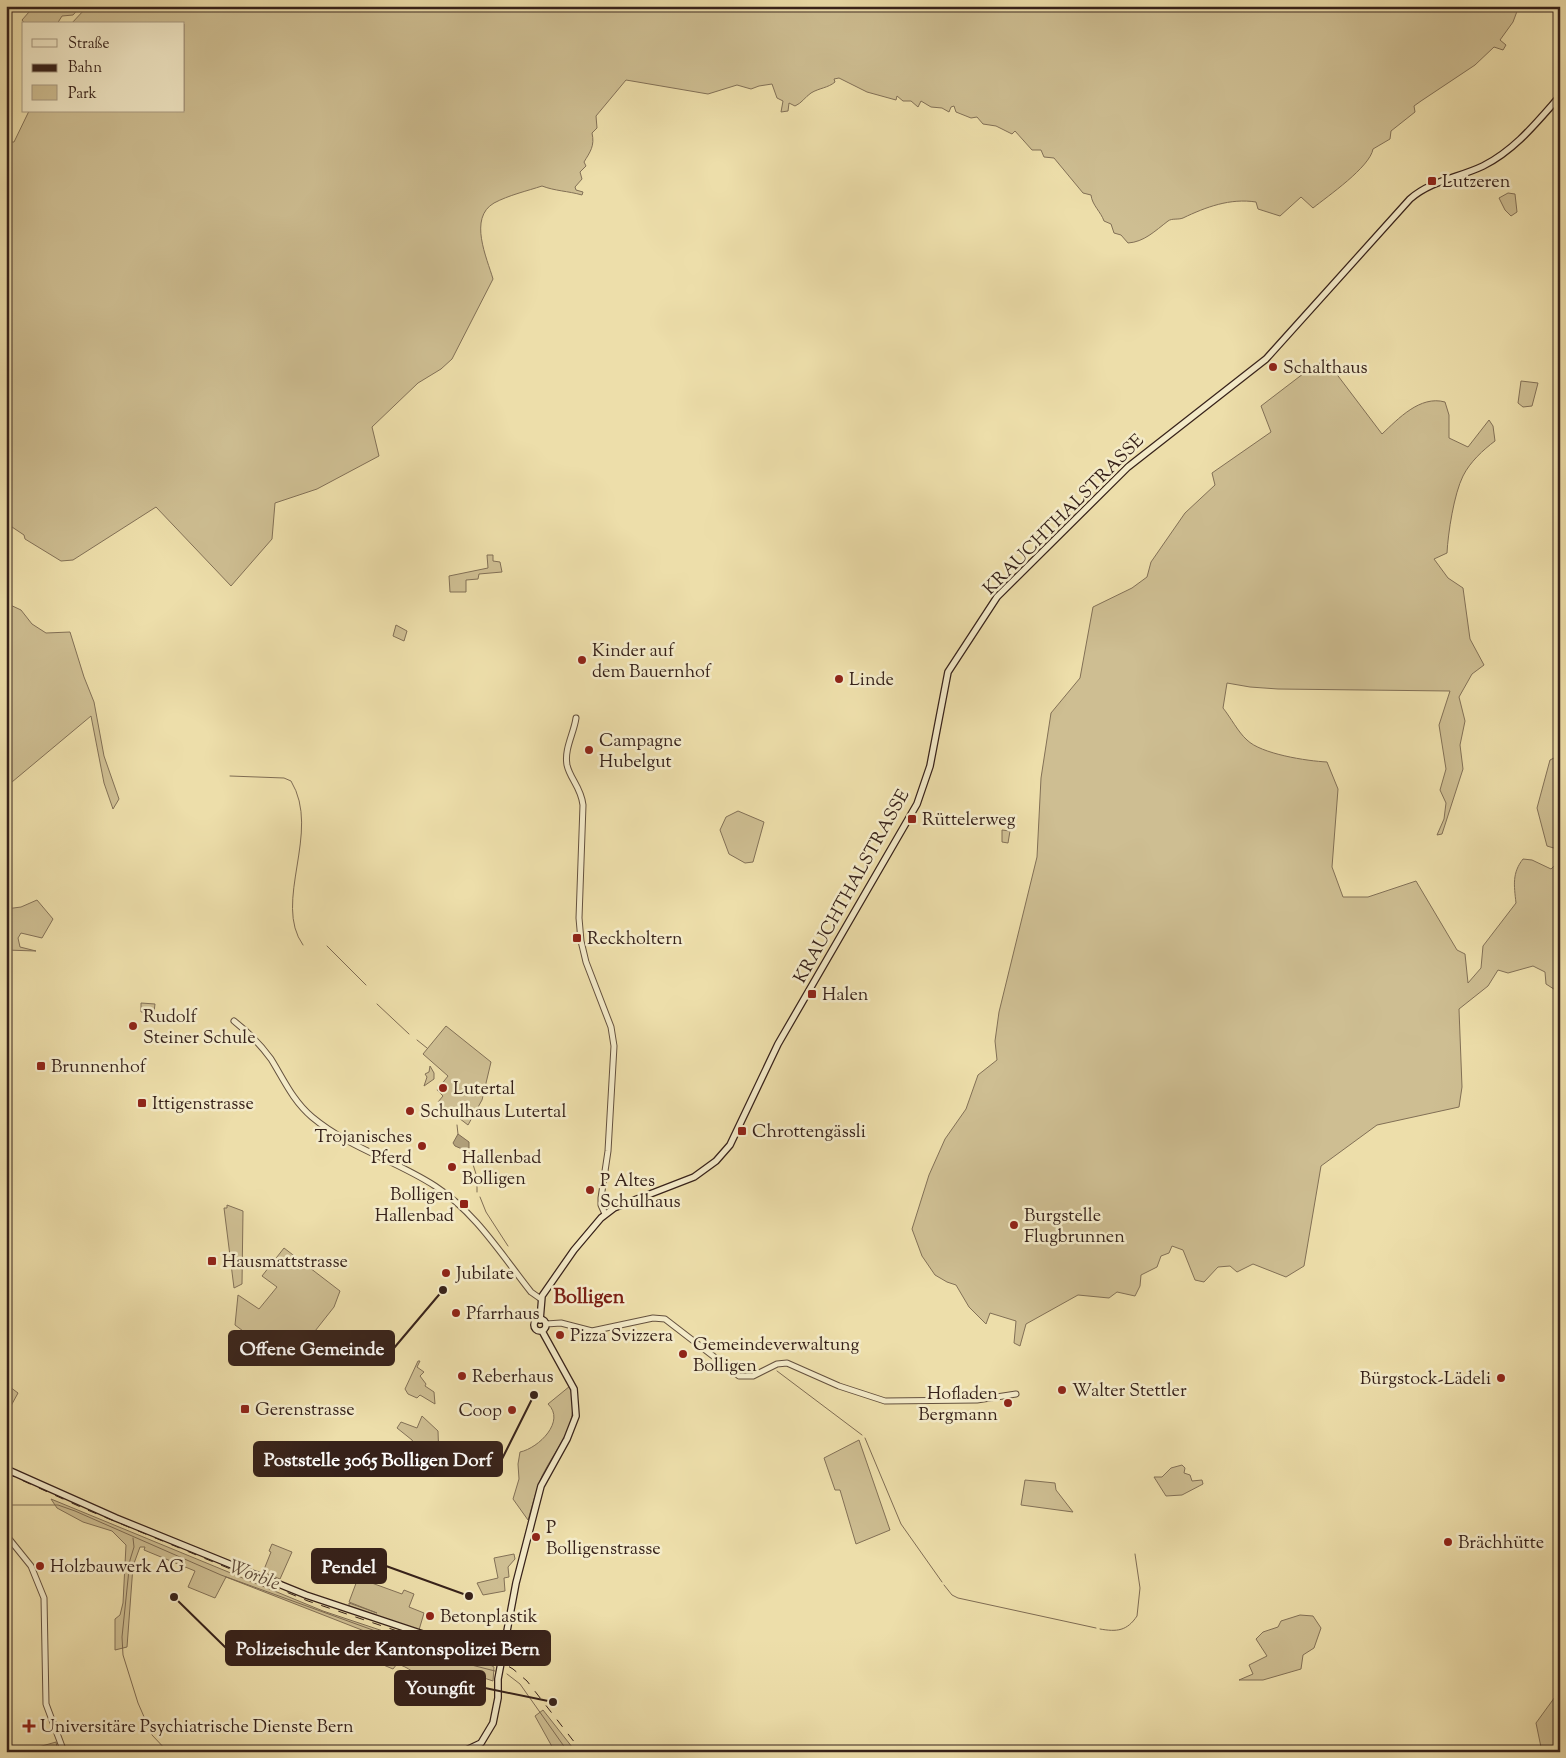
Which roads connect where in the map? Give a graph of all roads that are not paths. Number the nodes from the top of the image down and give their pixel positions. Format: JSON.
{"nodes":[{"id":1,"x":1560,"y":96,"type":"edge"},
{"id":2,"x":576,"y":718,"type":"dead end"},
{"id":3,"x":234,"y":1021,"type":"dead end"},
{"id":4,"x":605,"y":1214,"type":"junction"},
{"id":5,"x":541,"y":1299,"type":"junction"},
{"id":6,"x":540,"y":1320,"type":"junction"},
{"id":7,"x":546,"y":1324,"type":"junction"},
{"id":8,"x":542,"y":1331,"type":"junction"},
{"id":9,"x":1016,"y":1394,"type":"dead end"},
{"id":10,"x":6,"y":1469,"type":"edge"},
{"id":11,"x":6,"y":1535,"type":"edge"},
{"id":12,"x":503,"y":1650,"type":"junction"},
{"id":13,"x":64,"y":1752,"type":"edge"},
{"id":14,"x":462,"y":1752,"type":"edge"}],
"edges":[{"from":1,"to":4,"type":"main road","name":"KRAUCHTHALSTRASSE"},
{"from":2,"to":4,"type":"street"},
{"from":3,"to":5,"type":"street"},
{"from":4,"to":5,"type":"main road"},
{"from":5,"to":6,"type":"main road"},
{"from":6,"to":7,"type":"main road"},
{"from":6,"to":8,"type":"main road"},
{"from":7,"to":8,"type":"main road"},
{"from":7,"to":9,"type":"street"},
{"from":8,"to":12,"type":"main road"},
{"from":10,"to":12,"type":"main road"},
{"from":11,"to":13,"type":"street"},
{"from":12,"to":14,"type":"main road"}]}
